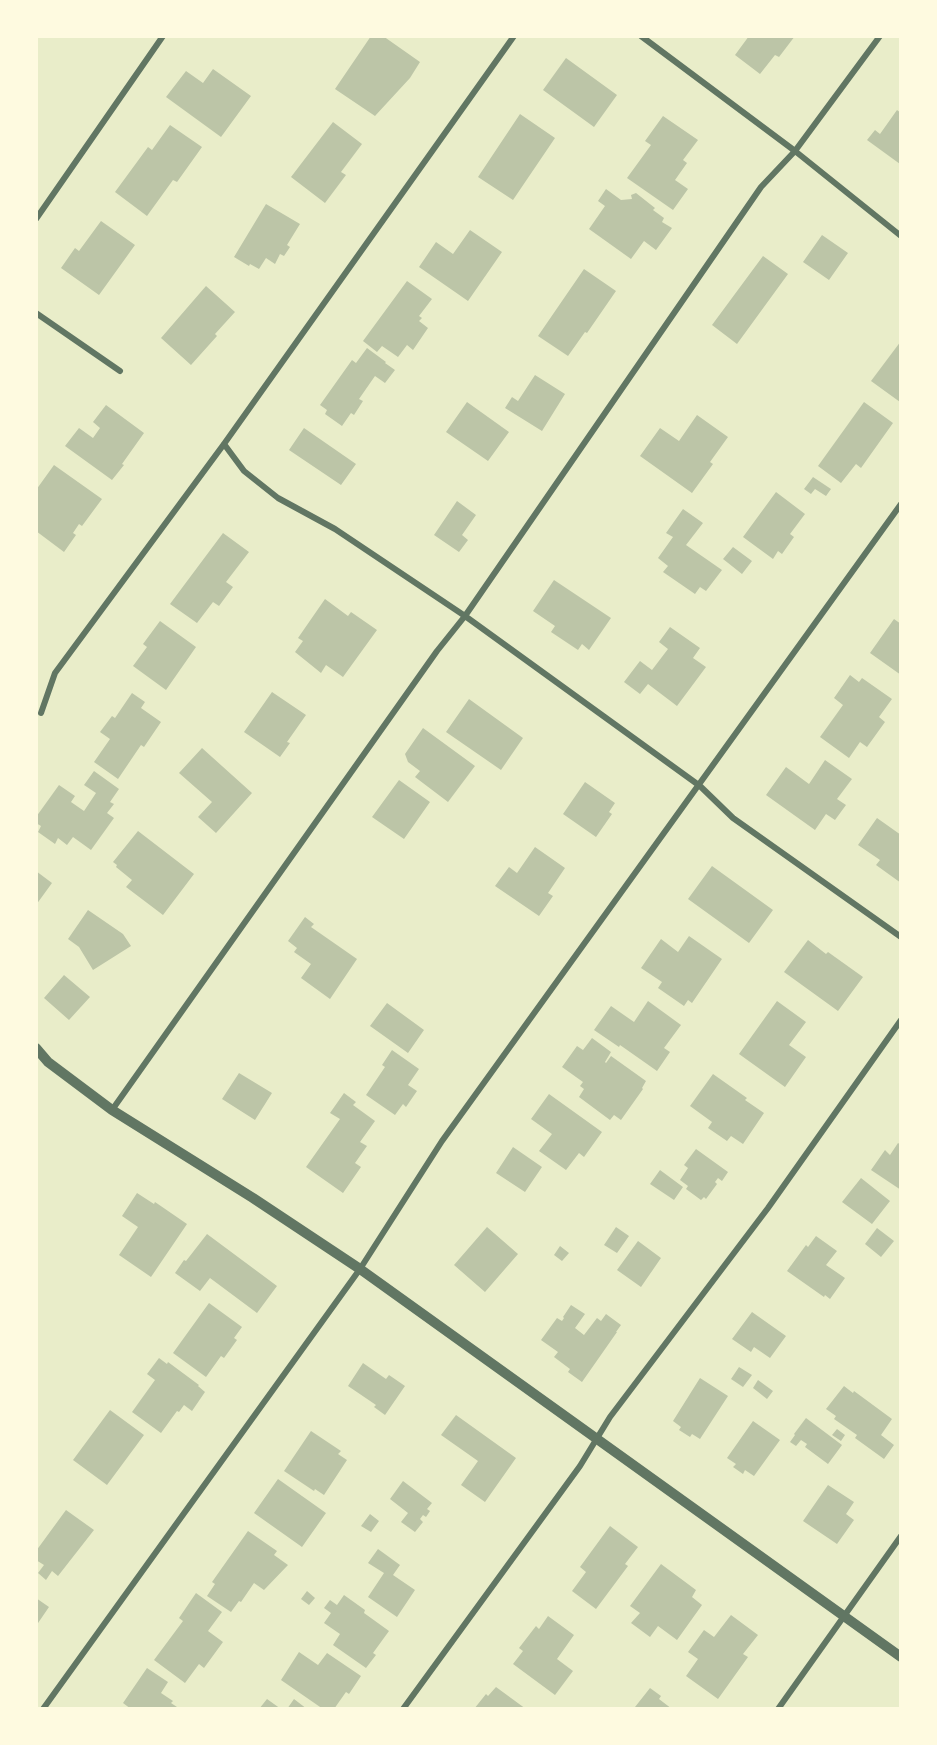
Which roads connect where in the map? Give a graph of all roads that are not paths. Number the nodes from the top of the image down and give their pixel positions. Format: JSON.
{"nodes":[{"id":1,"x":163,"y":36,"type":"edge"},
{"id":2,"x":514,"y":36,"type":"edge"},
{"id":3,"x":641,"y":36,"type":"edge"},
{"id":4,"x":880,"y":36,"type":"edge"},
{"id":5,"x":795,"y":151,"type":"junction"},
{"id":6,"x":36,"y":219,"type":"edge"},
{"id":7,"x":901,"y":236,"type":"edge"},
{"id":8,"x":36,"y":313,"type":"edge"},
{"id":9,"x":120,"y":371,"type":"dead end"},
{"id":10,"x":224,"y":444,"type":"junction"},
{"id":11,"x":901,"y":504,"type":"edge"},
{"id":12,"x":465,"y":616,"type":"junction"},
{"id":13,"x":41,"y":713,"type":"dead end"},
{"id":14,"x":700,"y":786,"type":"junction"},
{"id":15,"x":901,"y":937,"type":"edge"},
{"id":16,"x":901,"y":1020,"type":"edge"},
{"id":17,"x":36,"y":1048,"type":"edge"},
{"id":18,"x":112,"y":1110,"type":"junction"},
{"id":19,"x":360,"y":1269,"type":"junction"},
{"id":20,"x":596,"y":1438,"type":"junction"},
{"id":21,"x":901,"y":1536,"type":"edge"},
{"id":22,"x":844,"y":1615,"type":"junction"},
{"id":23,"x":901,"y":1657,"type":"edge"},
{"id":24,"x":43,"y":1709,"type":"edge"},
{"id":25,"x":403,"y":1709,"type":"edge"},
{"id":26,"x":778,"y":1709,"type":"edge"}],
"edges":[{"from":1,"to":6,"type":"street"},
{"from":2,"to":10,"type":"street"},
{"from":3,"to":5,"type":"street"},
{"from":4,"to":5,"type":"street"},
{"from":5,"to":7,"type":"street"},
{"from":5,"to":12,"type":"street"},
{"from":8,"to":9,"type":"street"},
{"from":10,"to":12,"type":"street"},
{"from":10,"to":13,"type":"street"},
{"from":11,"to":14,"type":"street"},
{"from":12,"to":14,"type":"street"},
{"from":12,"to":18,"type":"street"},
{"from":14,"to":15,"type":"street"},
{"from":14,"to":19,"type":"street"},
{"from":16,"to":20,"type":"street"},
{"from":17,"to":18,"type":"street"},
{"from":18,"to":19,"type":"street"},
{"from":19,"to":20,"type":"street"},
{"from":19,"to":24,"type":"street"},
{"from":20,"to":22,"type":"street"},
{"from":20,"to":25,"type":"street"},
{"from":21,"to":22,"type":"street"},
{"from":22,"to":23,"type":"street"},
{"from":22,"to":26,"type":"street"}]}
